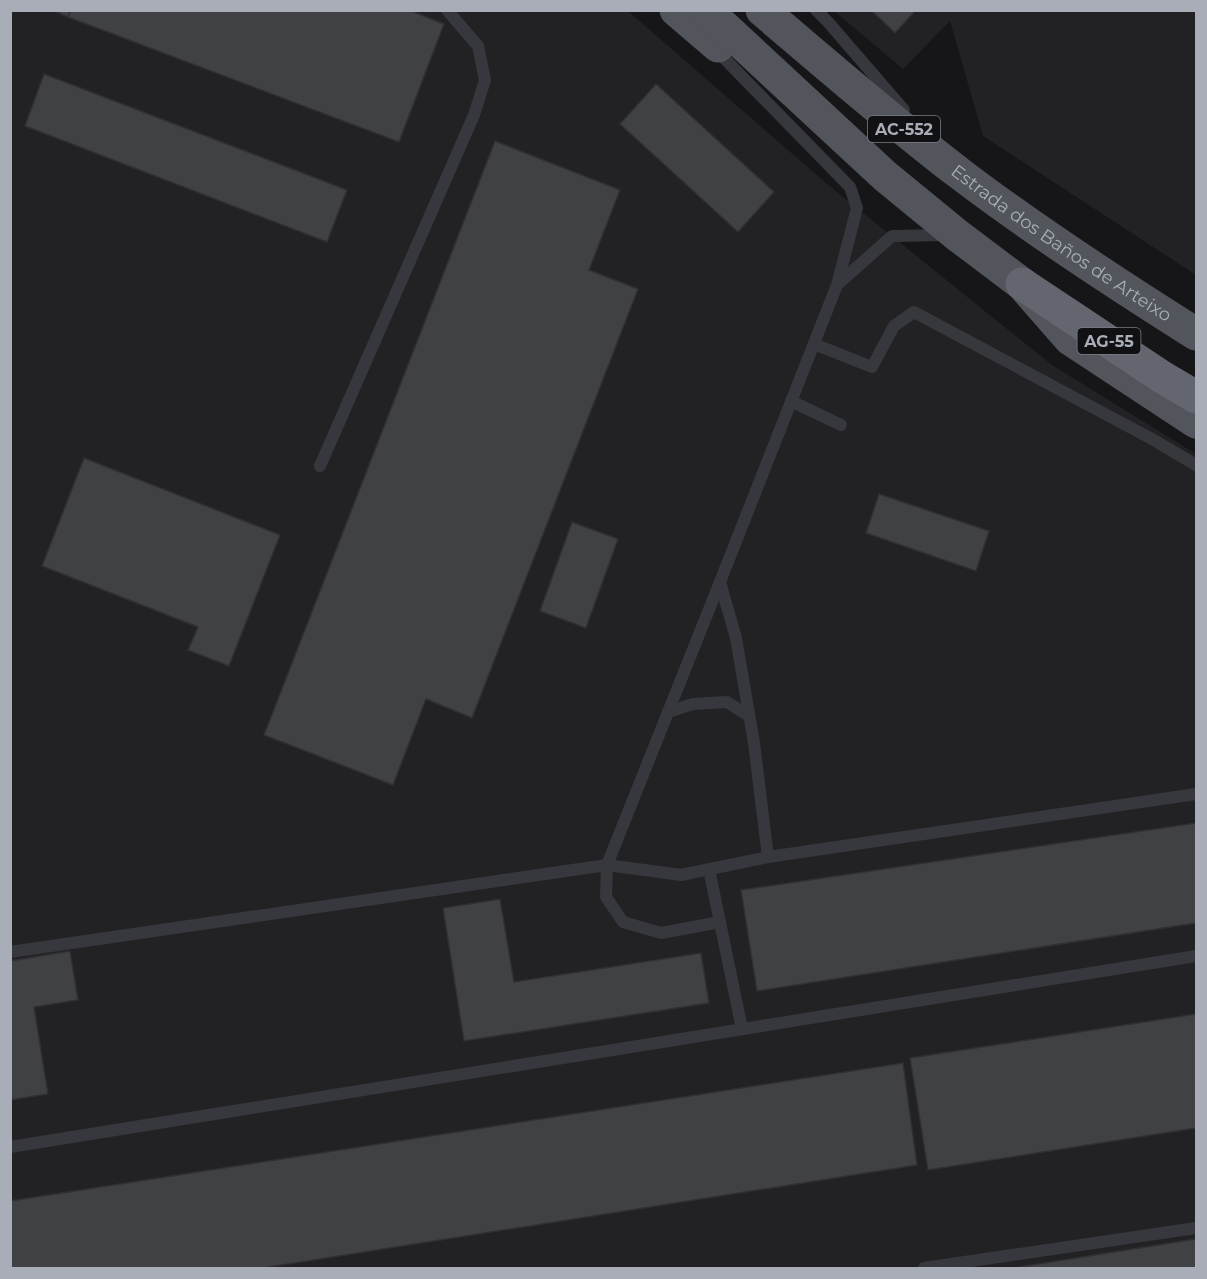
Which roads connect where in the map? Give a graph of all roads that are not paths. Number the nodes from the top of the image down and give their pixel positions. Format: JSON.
{"nodes":[{"id":1,"x":447,"y":10,"type":"edge"},
{"id":2,"x":762,"y":10,"type":"edge"},
{"id":3,"x":797,"y":10,"type":"edge"},
{"id":4,"x":816,"y":10,"type":"edge"},
{"id":5,"x":690,"y":14,"type":"edge"},
{"id":6,"x":904,"y":110,"type":"junction"},
{"id":7,"x":957,"y":235,"type":"junction"},
{"id":8,"x":1051,"y":240,"type":"junction"},
{"id":9,"x":1022,"y":284,"type":"junction"},
{"id":10,"x":837,"y":285,"type":"junction"},
{"id":11,"x":1197,"y":334,"type":"edge"},
{"id":12,"x":814,"y":344,"type":"junction"},
{"id":13,"x":1197,"y":397,"type":"edge"},
{"id":14,"x":791,"y":401,"type":"junction"},
{"id":15,"x":1197,"y":422,"type":"edge"},
{"id":16,"x":841,"y":425,"type":"dead end"},
{"id":17,"x":1197,"y":465,"type":"edge"},
{"id":18,"x":320,"y":466,"type":"dead end"},
{"id":19,"x":720,"y":582,"type":"junction"},
{"id":20,"x":668,"y":712,"type":"junction"},
{"id":21,"x":750,"y":716,"type":"junction"},
{"id":22,"x":1197,"y":795,"type":"edge"},
{"id":23,"x":768,"y":857,"type":"junction"},
{"id":24,"x":607,"y":866,"type":"junction"},
{"id":25,"x":709,"y":869,"type":"junction"},
{"id":26,"x":720,"y":922,"type":"junction"},
{"id":27,"x":10,"y":952,"type":"edge"},
{"id":28,"x":1197,"y":956,"type":"edge"},
{"id":29,"x":742,"y":1029,"type":"junction"},
{"id":30,"x":10,"y":1147,"type":"edge"},
{"id":31,"x":1197,"y":1228,"type":"edge"},
{"id":32,"x":924,"y":1269,"type":"edge"}],
"edges":[{"from":1,"to":18,"type":"lane"},
{"from":2,"to":8,"type":"main road","name":"Estrada dos Baños de Arteixo","number":"AC-552"},
{"from":3,"to":6,"type":"main road","number":"AC-552"},
{"from":4,"to":6,"type":"lane"},
{"from":5,"to":7,"type":"main road","number":"AC-552"},
{"from":5,"to":10,"type":"lane"},
{"from":6,"to":8,"type":"main road","number":"AC-552"},
{"from":7,"to":9,"type":"main road","number":"AC-552"},
{"from":7,"to":10,"type":"lane"},
{"from":8,"to":11,"type":"main road","name":"Estrada dos Baños de Arteixo","number":"AC-552"},
{"from":9,"to":13,"type":"highway","number":"AG-55"},
{"from":9,"to":15,"type":"main road","number":"AC-552"},
{"from":10,"to":12,"type":"lane"},
{"from":12,"to":14,"type":"lane"},
{"from":12,"to":17,"type":"lane"},
{"from":14,"to":16,"type":"lane"},
{"from":14,"to":19,"type":"lane"},
{"from":19,"to":20,"type":"lane"},
{"from":19,"to":21,"type":"lane"},
{"from":20,"to":21,"type":"lane"},
{"from":20,"to":24,"type":"lane"},
{"from":21,"to":23,"type":"lane"},
{"from":22,"to":23,"type":"lane"},
{"from":23,"to":25,"type":"lane"},
{"from":24,"to":25,"type":"lane"},
{"from":24,"to":26,"type":"lane"},
{"from":24,"to":27,"type":"lane"},
{"from":25,"to":26,"type":"lane"},
{"from":26,"to":29,"type":"lane"},
{"from":28,"to":29,"type":"lane"},
{"from":29,"to":30,"type":"lane"},
{"from":31,"to":32,"type":"lane"}]}
